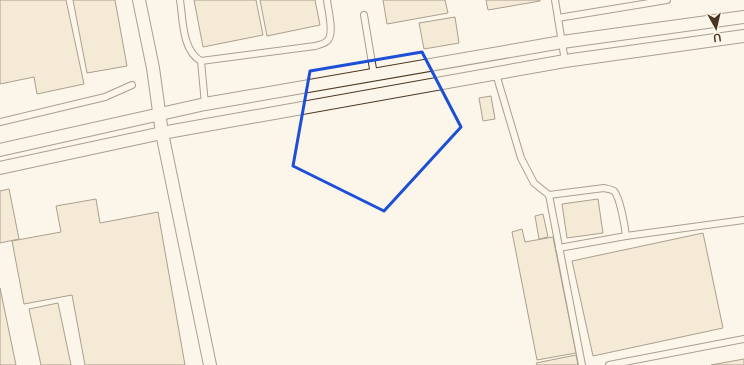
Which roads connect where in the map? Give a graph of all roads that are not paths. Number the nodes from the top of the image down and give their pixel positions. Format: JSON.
{"nodes":[{"id":1,"x":138,"y":0,"type":"edge"},
{"id":2,"x":180,"y":0,"type":"edge"},
{"id":3,"x":327,"y":0,"type":"edge"},
{"id":4,"x":555,"y":0,"type":"edge"},
{"id":5,"x":666,"y":0,"type":"edge"},
{"id":6,"x":364,"y":15,"type":"dead end"},
{"id":7,"x":744,"y":17,"type":"edge"},
{"id":8,"x":558,"y":18,"type":"junction"},
{"id":9,"x":744,"y":36,"type":"edge"},
{"id":10,"x":562,"y":42,"type":"junction"},
{"id":11,"x":201,"y":61,"type":"junction"},
{"id":12,"x":565,"y":61,"type":"junction"},
{"id":13,"x":496,"y":74,"type":"junction"},
{"id":14,"x":374,"y":75,"type":"junction"},
{"id":15,"x":132,"y":85,"type":"dead end"},
{"id":16,"x":205,"y":104,"type":"junction"},
{"id":17,"x":159,"y":116,"type":"junction"},
{"id":18,"x":0,"y":122,"type":"edge"},
{"id":19,"x":162,"y":133,"type":"junction"},
{"id":20,"x":0,"y":150,"type":"edge"},
{"id":21,"x":0,"y":168,"type":"edge"},
{"id":22,"x":549,"y":195,"type":"junction"},
{"id":23,"x":744,"y":220,"type":"edge"},
{"id":24,"x":626,"y":236,"type":"junction"},
{"id":25,"x":559,"y":248,"type":"junction"},
{"id":26,"x":744,"y":339,"type":"edge"},
{"id":27,"x":210,"y":365,"type":"edge"},
{"id":28,"x":582,"y":365,"type":"edge"},
{"id":29,"x":609,"y":365,"type":"edge"}],
"edges":[{"from":1,"to":17,"type":"street"},
{"from":2,"to":11,"type":"lane"},
{"from":3,"to":11,"type":"lane"},
{"from":4,"to":8,"type":"lane"},
{"from":5,"to":8,"type":"lane"},
{"from":6,"to":14,"type":"lane"},
{"from":7,"to":10,"type":"street"},
{"from":8,"to":10,"type":"lane"},
{"from":9,"to":12,"type":"street"},
{"from":10,"to":12,"type":"lane"},
{"from":10,"to":14,"type":"street"},
{"from":11,"to":16,"type":"lane"},
{"from":12,"to":13,"type":"street"},
{"from":13,"to":19,"type":"street"},
{"from":13,"to":22,"type":"lane"},
{"from":14,"to":16,"type":"street"},
{"from":15,"to":18,"type":"lane"},
{"from":16,"to":17,"type":"street"},
{"from":17,"to":19,"type":"street"},
{"from":17,"to":20,"type":"street"},
{"from":19,"to":21,"type":"street"},
{"from":19,"to":27,"type":"street"},
{"from":22,"to":24,"type":"lane"},
{"from":22,"to":25,"type":"lane"},
{"from":23,"to":24,"type":"lane"},
{"from":24,"to":25,"type":"lane"},
{"from":25,"to":28,"type":"lane"},
{"from":26,"to":29,"type":"lane"}]}
